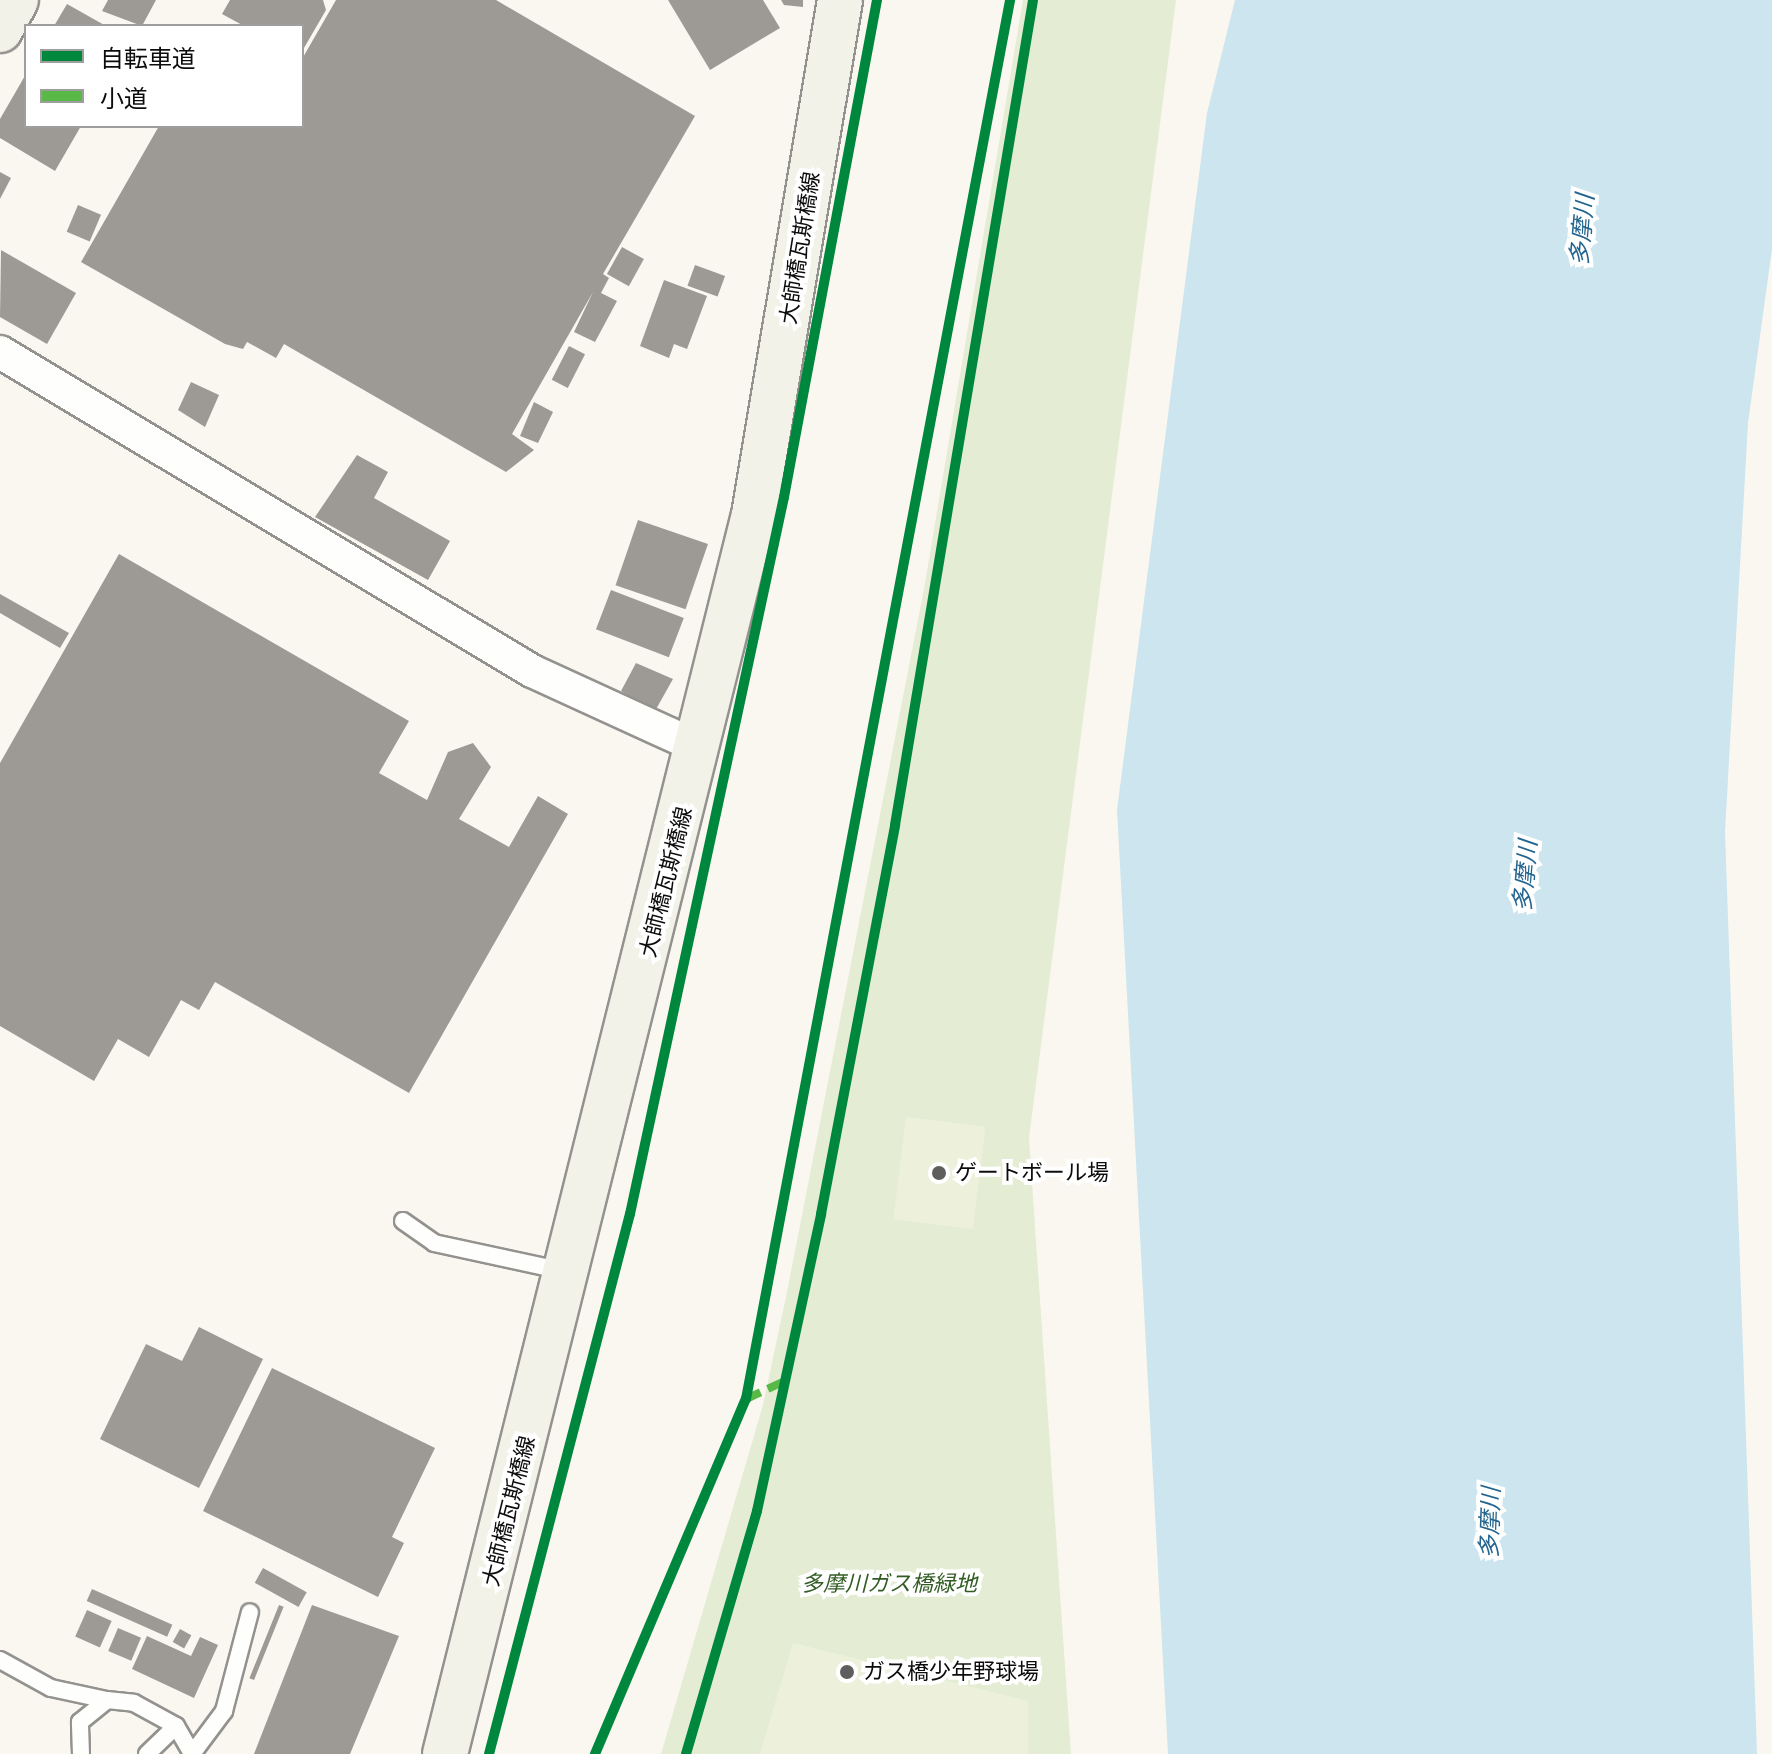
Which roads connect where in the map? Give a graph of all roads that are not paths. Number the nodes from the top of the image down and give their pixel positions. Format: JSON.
{"nodes":[{"id":1,"x":16,"y":0,"type":"edge"},
{"id":2,"x":840,"y":0,"type":"edge"},
{"id":3,"x":0,"y":30,"type":"edge"},
{"id":4,"x":0,"y":352,"type":"edge"},
{"id":5,"x":700,"y":748,"type":"junction"},
{"id":6,"x":403,"y":1221,"type":"dead end"},
{"id":7,"x":568,"y":1271,"type":"junction"},
{"id":8,"x":250,"y":1612,"type":"dead end"},
{"id":9,"x":0,"y":1660,"type":"edge"},
{"id":10,"x":107,"y":1700,"type":"junction"},
{"id":11,"x":176,"y":1726,"type":"junction"},
{"id":12,"x":81,"y":1754,"type":"edge"},
{"id":13,"x":147,"y":1754,"type":"edge"},
{"id":14,"x":445,"y":1754,"type":"edge"}],
"edges":[{"from":1,"to":3,"type":"street"},
{"from":2,"to":5,"type":"street","name":"大師橋瓦斯橋線"},
{"from":4,"to":5,"type":"street"},
{"from":5,"to":7,"type":"street","name":"大師橋瓦斯橋線"},
{"from":6,"to":7,"type":"lane"},
{"from":7,"to":14,"type":"street","name":"大師橋瓦斯橋線"},
{"from":8,"to":11,"type":"lane"},
{"from":9,"to":10,"type":"lane"},
{"from":10,"to":11,"type":"lane"},
{"from":10,"to":12,"type":"lane"},
{"from":11,"to":13,"type":"lane"}]}
